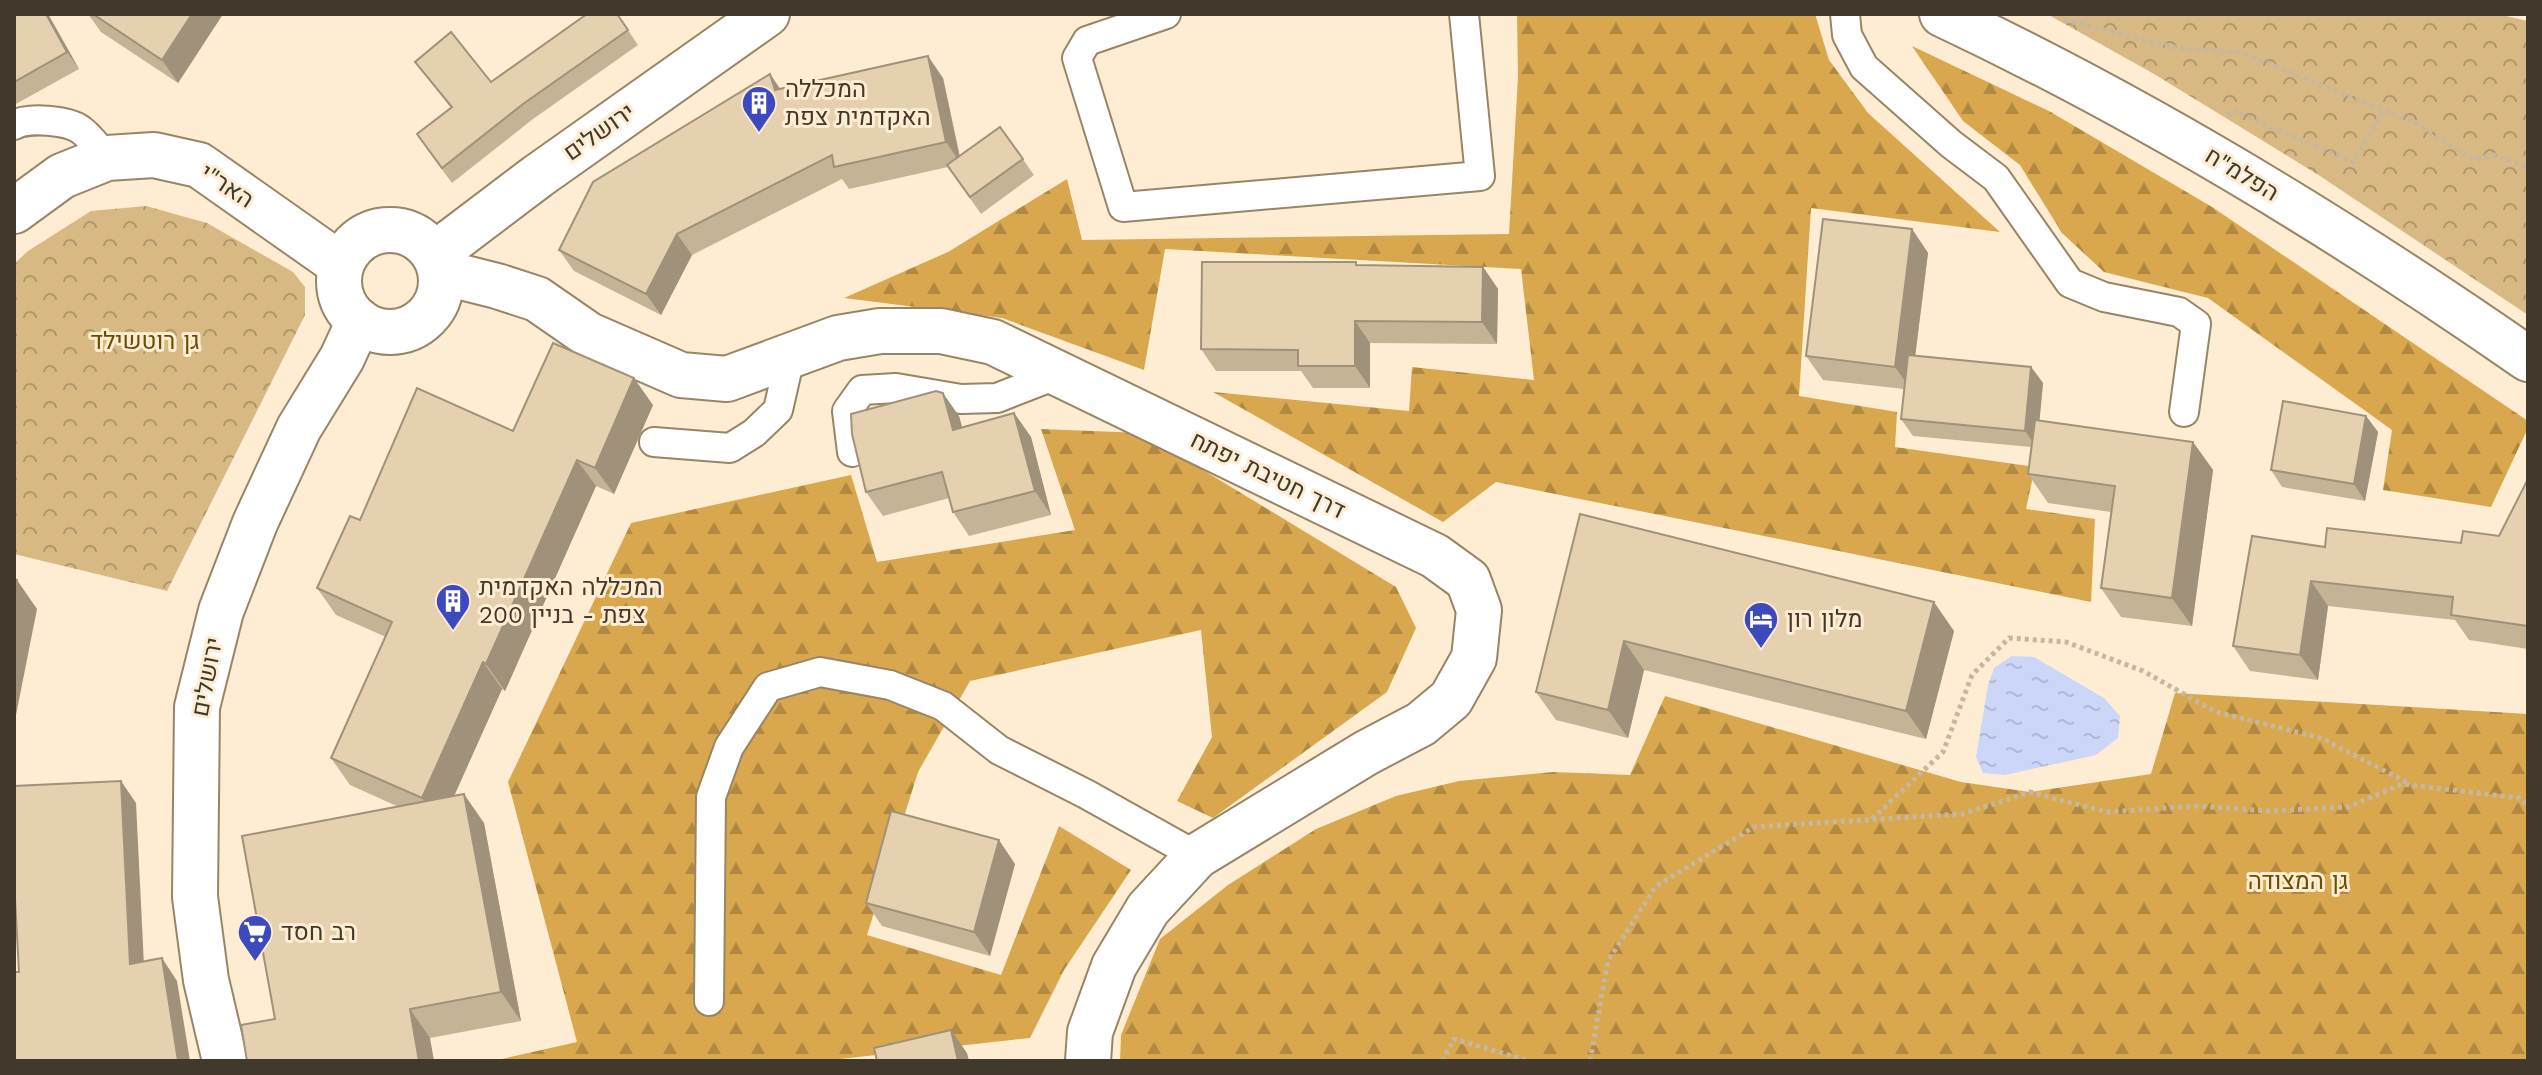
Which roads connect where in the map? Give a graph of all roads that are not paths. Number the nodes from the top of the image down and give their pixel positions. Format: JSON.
{"nodes":[{"id":1,"x":767,"y":14,"type":"edge"},
{"id":2,"x":1166,"y":14,"type":"edge"},
{"id":3,"x":1464,"y":14,"type":"edge"},
{"id":4,"x":1845,"y":14,"type":"edge"},
{"id":5,"x":1942,"y":14,"type":"edge"},
{"id":6,"x":14,"y":125,"type":"edge"},
{"id":7,"x":107,"y":158,"type":"junction"},
{"id":8,"x":14,"y":211,"type":"edge"},
{"id":9,"x":438,"y":263,"type":"junction"},
{"id":10,"x":341,"y":265,"type":"junction"},
{"id":11,"x":359,"y":321,"type":"junction"},
{"id":12,"x":790,"y":357,"type":"junction"},
{"id":13,"x":2528,"y":359,"type":"edge"},
{"id":14,"x":1061,"y":373,"type":"junction"},
{"id":15,"x":2184,"y":412,"type":"dead end"},
{"id":16,"x":654,"y":442,"type":"dead end"},
{"id":17,"x":852,"y":452,"type":"edge"},
{"id":18,"x":1197,"y":856,"type":"junction"},
{"id":19,"x":709,"y":1001,"type":"dead end"},
{"id":20,"x":225,"y":1061,"type":"edge"},
{"id":21,"x":1088,"y":1061,"type":"edge"}],
"edges":[{"from":1,"to":9,"type":"street","name":"ירושלים"},
{"from":2,"to":3,"type":"lane"},
{"from":4,"to":15,"type":"lane"},
{"from":5,"to":13,"type":"street","name":"הפלמ\"ח"},
{"from":6,"to":7,"type":"lane"},
{"from":7,"to":8,"type":"street","name":"האר\"י"},
{"from":7,"to":10,"type":"street","name":"האר\"י"},
{"from":9,"to":10,"type":"street"},
{"from":9,"to":11,"type":"street"},
{"from":9,"to":12,"type":"street","name":"דרך חטיבת יפתח"},
{"from":10,"to":11,"type":"street"},
{"from":11,"to":20,"type":"street","name":"ירושלים"},
{"from":12,"to":14,"type":"street","name":"דרך חטיבת יפתח"},
{"from":12,"to":16,"type":"lane"},
{"from":14,"to":17,"type":"lane"},
{"from":14,"to":18,"type":"street","name":"דרך חטיבת יפתח"},
{"from":18,"to":19,"type":"lane"},
{"from":18,"to":21,"type":"street","name":"דרך חטיבת יפתח"}]}
